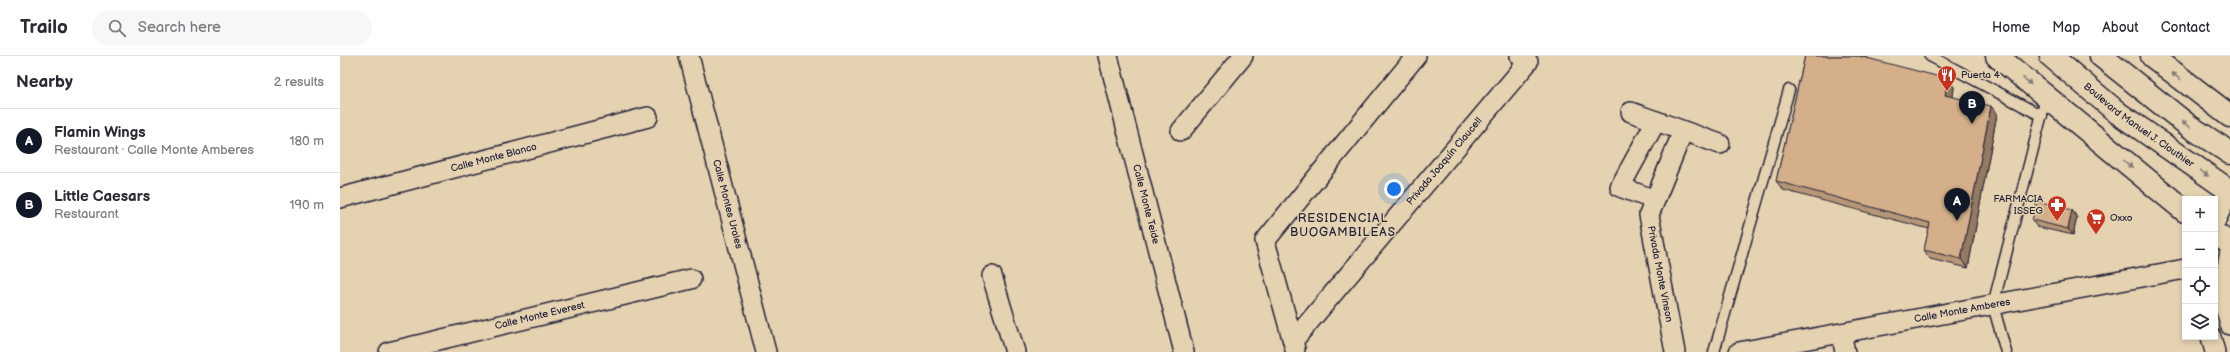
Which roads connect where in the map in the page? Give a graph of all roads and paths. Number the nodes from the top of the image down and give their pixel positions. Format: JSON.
{"nodes":[{"id":1,"x":689,"y":56,"type":"edge"},
{"id":2,"x":1108,"y":56,"type":"edge"},
{"id":3,"x":1243,"y":56,"type":"edge"},
{"id":4,"x":1416,"y":56,"type":"edge"},
{"id":5,"x":1520,"y":56,"type":"edge"},
{"id":6,"x":1930,"y":56,"type":"edge"},
{"id":7,"x":1997,"y":56,"type":"edge"},
{"id":8,"x":2051,"y":56,"type":"edge"},
{"id":9,"x":2101,"y":56,"type":"edge"},
{"id":10,"x":2152,"y":56,"type":"edge"},
{"id":11,"x":1789,"y":90,"type":"dead end"},
{"id":12,"x":2044,"y":107,"type":"junction"},
{"id":13,"x":1631,"y":112,"type":"dead end"},
{"id":14,"x":2230,"y":116,"type":"edge"},
{"id":15,"x":648,"y":117,"type":"dead end"},
{"id":16,"x":1656,"y":121,"type":"junction"},
{"id":17,"x":1181,"y":131,"type":"dead end"},
{"id":18,"x":1683,"y":131,"type":"junction"},
{"id":19,"x":1720,"y":144,"type":"dead end"},
{"id":20,"x":2230,"y":153,"type":"edge"},
{"id":21,"x":2230,"y":191,"type":"edge"},
{"id":22,"x":340,"y":198,"type":"edge"},
{"id":23,"x":1655,"y":200,"type":"junction"},
{"id":24,"x":2182,"y":209,"type":"edge"},
{"id":25,"x":2218,"y":216,"type":"edge"},
{"id":26,"x":2218,"y":236,"type":"edge"},
{"id":27,"x":2230,"y":243,"type":"edge"},
{"id":28,"x":2224,"y":260,"type":"edge"},
{"id":29,"x":2182,"y":270,"type":"edge"},
{"id":30,"x":992,"y":276,"type":"dead end"},
{"id":31,"x":691,"y":279,"type":"dead end"},
{"id":32,"x":1993,"y":305,"type":"junction"},
{"id":33,"x":2230,"y":325,"type":"edge"},
{"id":34,"x":1841,"y":333,"type":"junction"},
{"id":35,"x":2212,"y":340,"type":"edge"},
{"id":36,"x":1295,"y":346,"type":"edge"},
{"id":37,"x":1806,"y":346,"type":"edge"},
{"id":38,"x":389,"y":352,"type":"edge"},
{"id":39,"x":766,"y":352,"type":"edge"},
{"id":40,"x":1014,"y":352,"type":"edge"},
{"id":41,"x":1184,"y":352,"type":"edge"},
{"id":42,"x":1675,"y":352,"type":"edge"},
{"id":43,"x":1714,"y":352,"type":"edge"},
{"id":44,"x":1739,"y":352,"type":"edge"},
{"id":45,"x":1845,"y":352,"type":"edge"},
{"id":46,"x":2006,"y":352,"type":"edge"},
{"id":47,"x":2215,"y":352,"type":"edge"}],
"edges":[{"from":1,"to":39,"type":"street","name":"Calle Montes Urales"},
{"from":2,"to":41,"type":"street","name":"Calle Monte Teide"},
{"from":3,"to":17,"type":"street"},
{"from":4,"to":36,"type":"street","name":"Privada Joaquín Claucell"},
{"from":5,"to":36,"type":"street","name":"Privada Joaquín Claucell"},
{"from":6,"to":12,"type":"lane"},
{"from":7,"to":12,"type":"main road","one_way":true},
{"from":8,"to":21,"type":"main road","name":"Boulevard Manuel J. Clouthier","one_way":true},
{"from":20,"to":9,"type":"main road","one_way":true},
{"from":14,"to":10,"type":"main road","one_way":true},
{"from":11,"to":43,"type":"lane"},
{"from":12,"to":24,"type":"main road","one_way":true},
{"from":12,"to":32,"type":"lane"},
{"from":13,"to":16,"type":"street"},
{"from":15,"to":22,"type":"street","name":"Calle Monte Blanco"},
{"from":16,"to":18,"type":"street"},
{"from":16,"to":23,"type":"street"},
{"from":18,"to":19,"type":"street"},
{"from":18,"to":23,"type":"street","name":"Privada Monte Vinson"},
{"from":21,"to":25,"type":"street"},
{"from":23,"to":42,"type":"street","name":"Privada Monte Vinson"},
{"from":26,"to":27,"type":"main road"},
{"from":28,"to":33,"type":"street"},
{"from":29,"to":32,"type":"street","name":"Calle Monte Amberes"},
{"from":30,"to":40,"type":"street"},
{"from":31,"to":38,"type":"street","name":"Calle Monte Everest"},
{"from":32,"to":34,"type":"street","name":"Calle Monte Amberes"},
{"from":32,"to":46,"type":"lane"},
{"from":34,"to":37,"type":"street","name":"Calle Monte Amberes"},
{"from":34,"to":45,"type":"street"},
{"from":35,"to":47,"type":"street"},
{"from":37,"to":44,"type":"street","name":"Calle Monte Amberes"}]}
